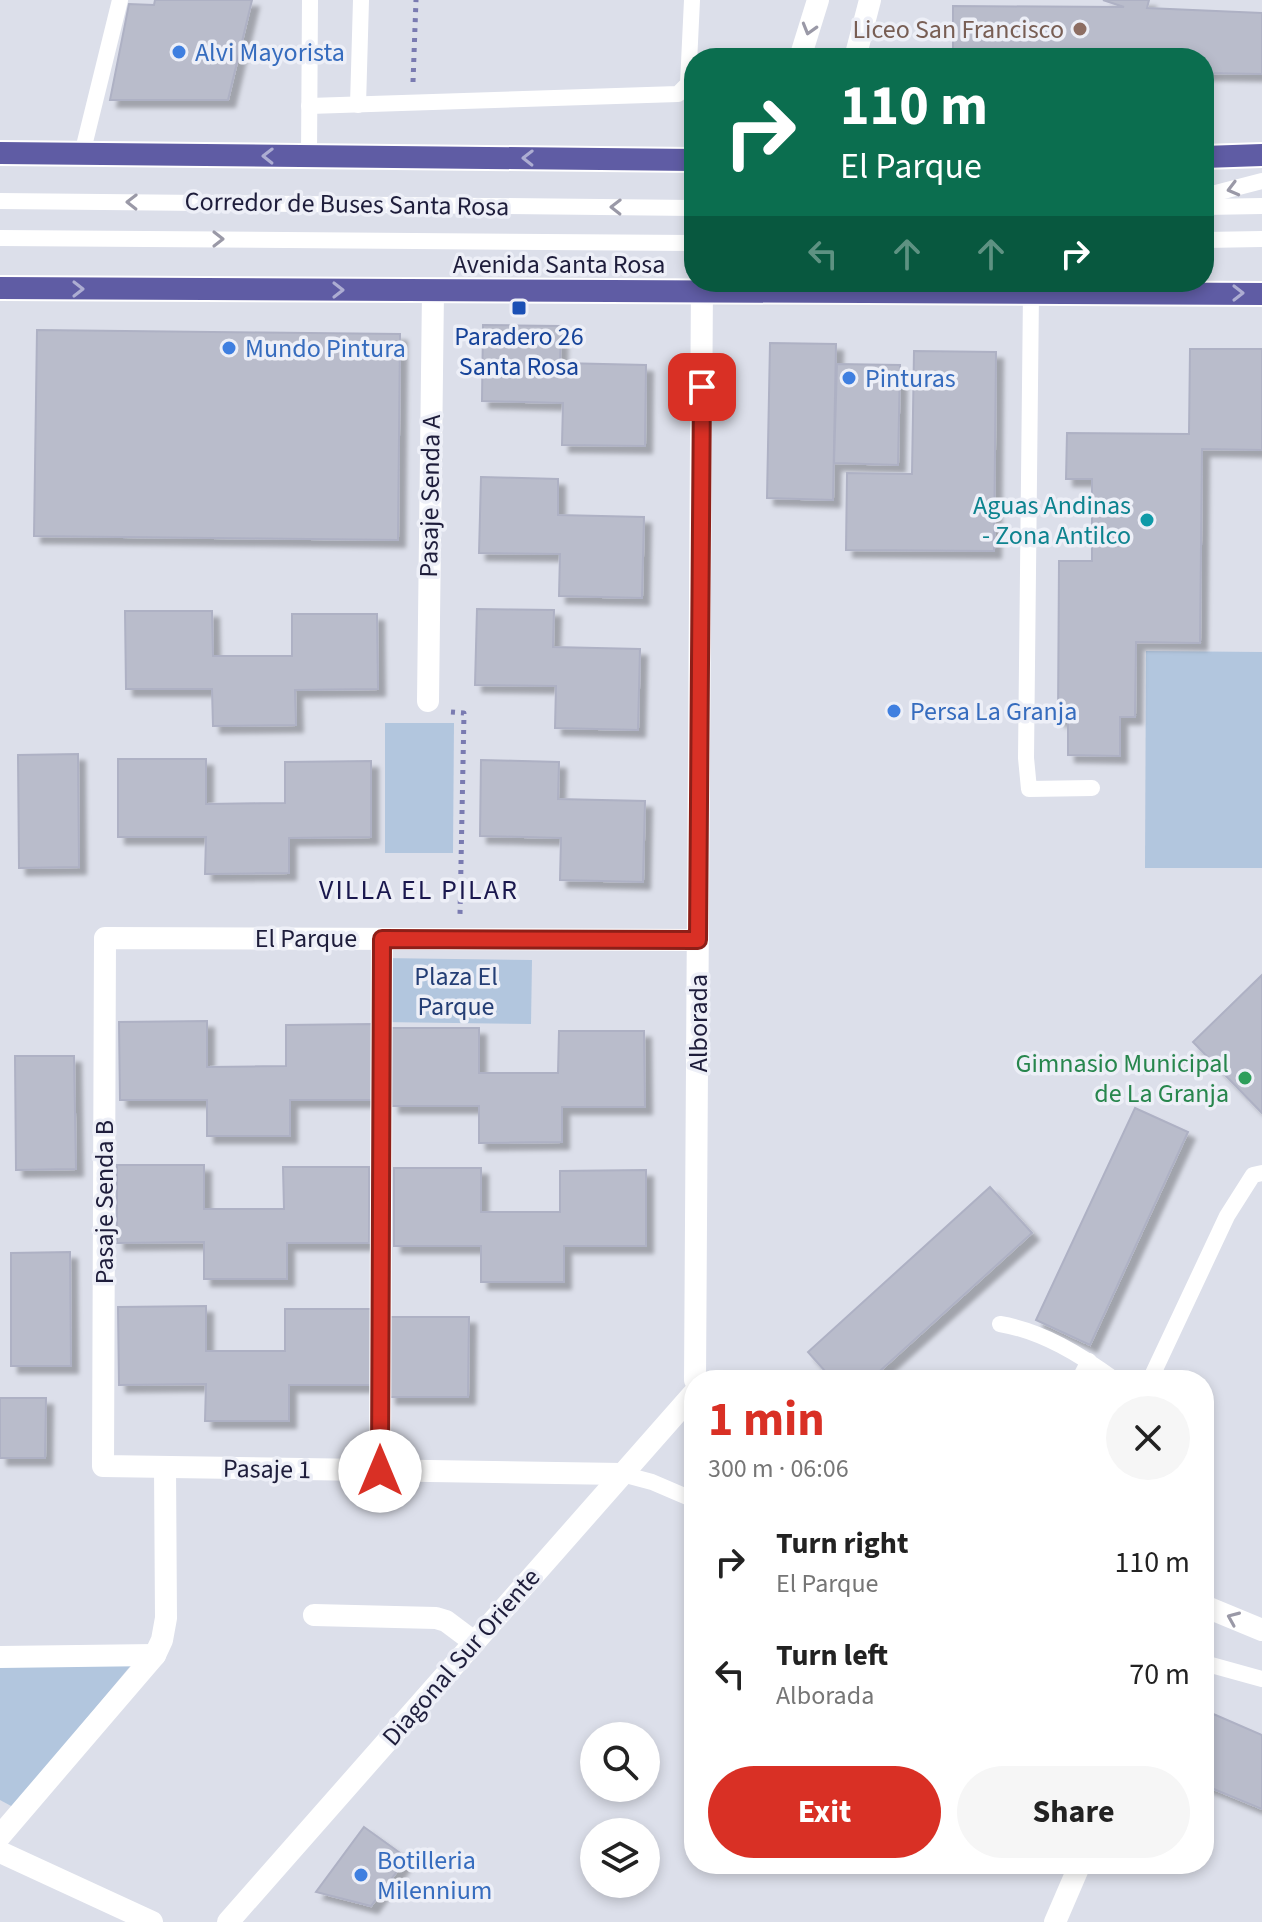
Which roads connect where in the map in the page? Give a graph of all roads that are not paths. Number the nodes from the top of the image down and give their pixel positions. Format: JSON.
{"nodes":[{"id":1,"x":120,"y":0,"type":"edge"},
{"id":2,"x":310,"y":0,"type":"edge"},
{"id":3,"x":361,"y":0,"type":"edge"},
{"id":4,"x":692,"y":0,"type":"edge"},
{"id":5,"x":818,"y":0,"type":"edge"},
{"id":6,"x":870,"y":0,"type":"edge"},
{"id":7,"x":690,"y":48,"type":"edge"},
{"id":8,"x":803,"y":48,"type":"edge"},
{"id":9,"x":858,"y":48,"type":"edge"},
{"id":10,"x":684,"y":88,"type":"edge"},
{"id":11,"x":358,"y":105,"type":"junction"},
{"id":12,"x":309,"y":106,"type":"junction"},
{"id":13,"x":0,"y":153,"type":"edge"},
{"id":14,"x":82,"y":154,"type":"junction"},
{"id":15,"x":1262,"y":155,"type":"edge"},
{"id":16,"x":309,"y":156,"type":"junction"},
{"id":17,"x":1214,"y":157,"type":"edge"},
{"id":18,"x":684,"y":160,"type":"edge"},
{"id":19,"x":1262,"y":181,"type":"edge"},
{"id":20,"x":1214,"y":193,"type":"edge"},
{"id":21,"x":0,"y":201,"type":"edge"},
{"id":22,"x":1262,"y":206,"type":"edge"},
{"id":23,"x":1214,"y":207,"type":"edge"},
{"id":24,"x":684,"y":208,"type":"edge"},
{"id":25,"x":0,"y":238,"type":"edge"},
{"id":26,"x":1262,"y":239,"type":"edge"},
{"id":27,"x":1214,"y":240,"type":"edge"},
{"id":28,"x":684,"y":243,"type":"edge"},
{"id":29,"x":684,"y":286,"type":"edge"},
{"id":30,"x":0,"y":288,"type":"edge"},
{"id":31,"x":433,"y":291,"type":"junction"},
{"id":32,"x":704,"y":292,"type":"edge"},
{"id":33,"x":1031,"y":292,"type":"joint"},
{"id":34,"x":1262,"y":294,"type":"edge"},
{"id":35,"x":428,"y":701,"type":"road end"},
{"id":36,"x":1092,"y":788,"type":"dead end"},
{"id":37,"x":105,"y":938,"type":"joint"},
{"id":38,"x":382,"y":939,"type":"junction"},
{"id":39,"x":698,"y":940,"type":"junction"},
{"id":40,"x":1262,"y":1173,"type":"edge"},
{"id":41,"x":1000,"y":1324,"type":"dead end"},
{"id":42,"x":1089,"y":1361,"type":"junction"},
{"id":43,"x":695,"y":1370,"type":"edge"},
{"id":44,"x":1084,"y":1370,"type":"edge"},
{"id":45,"x":1101,"y":1370,"type":"edge"},
{"id":46,"x":1155,"y":1370,"type":"edge"},
{"id":47,"x":684,"y":1404,"type":"edge"},
{"id":48,"x":103,"y":1466,"type":"joint"},
{"id":49,"x":165,"y":1467,"type":"junction"},
{"id":50,"x":380,"y":1471,"type":"junction"},
{"id":51,"x":622,"y":1474,"type":"junction"},
{"id":52,"x":684,"y":1496,"type":"edge"},
{"id":53,"x":1214,"y":1610,"type":"edge"},
{"id":54,"x":314,"y":1615,"type":"dead end"},
{"id":55,"x":1262,"y":1630,"type":"edge"},
{"id":56,"x":474,"y":1642,"type":"junction"},
{"id":57,"x":155,"y":1655,"type":"junction"},
{"id":58,"x":0,"y":1657,"type":"edge"},
{"id":59,"x":1214,"y":1666,"type":"edge"},
{"id":60,"x":1262,"y":1679,"type":"edge"},
{"id":61,"x":0,"y":1836,"type":"edge"},
{"id":62,"x":0,"y":1852,"type":"edge"},
{"id":63,"x":1076,"y":1874,"type":"edge"},
{"id":64,"x":152,"y":1922,"type":"edge"},
{"id":65,"x":228,"y":1922,"type":"edge"},
{"id":66,"x":1055,"y":1922,"type":"edge"}],
"edges":[{"from":1,"to":14,"type":"lane"},
{"from":2,"to":12,"type":"lane"},
{"from":3,"to":11,"type":"lane"},
{"from":4,"to":7,"type":"lane"},
{"from":5,"to":8,"type":"street","one_way":true},
{"from":6,"to":9,"type":"street"},
{"from":10,"to":11,"type":"lane"},
{"from":11,"to":12,"type":"lane"},
{"from":12,"to":16,"type":"lane"},
{"from":13,"to":14,"type":"main road"},
{"from":16,"to":14,"type":"main road","one_way":true},
{"from":15,"to":17,"type":"main road"},
{"from":18,"to":16,"type":"main road","one_way":true},
{"from":19,"to":20,"type":"lane","one_way":true},
{"from":24,"to":21,"type":"lane","name":"Corredor de Buses Santa Rosa","one_way":true},
{"from":22,"to":23,"type":"lane"},
{"from":25,"to":28,"type":"lane","name":"Corredor de Buses Santa Rosa","one_way":true},
{"from":26,"to":27,"type":"lane"},
{"from":29,"to":31,"type":"main road","name":"Avenida Santa Rosa"},
{"from":30,"to":31,"type":"main road","name":"Avenida Santa Rosa","one_way":true},
{"from":31,"to":35,"type":"street","name":"Pasaje Senda A"},
{"from":32,"to":39,"type":"street","name":"Alborada"},
{"from":33,"to":34,"type":"main road","name":"Avenida Santa Rosa","one_way":true},
{"from":33,"to":36,"type":"lane"},
{"from":37,"to":38,"type":"street","name":"El Parque"},
{"from":37,"to":48,"type":"street","name":"Pasaje Senda B"},
{"from":38,"to":39,"type":"street","name":"El Parque"},
{"from":38,"to":50,"type":"street"},
{"from":39,"to":43,"type":"street","name":"Alborada"},
{"from":40,"to":46,"type":"lane"},
{"from":41,"to":42,"type":"lane"},
{"from":42,"to":44,"type":"lane"},
{"from":42,"to":45,"type":"lane"},
{"from":47,"to":51,"type":"street","name":"Diagonal Sur Oriente"},
{"from":48,"to":49,"type":"street","name":"Pasaje 1"},
{"from":49,"to":50,"type":"street","name":"Pasaje 1"},
{"from":49,"to":57,"type":"street"},
{"from":50,"to":51,"type":"street","name":"Pasaje 1"},
{"from":51,"to":52,"type":"lane"},
{"from":51,"to":56,"type":"street","name":"Diagonal Sur Oriente"},
{"from":55,"to":53,"type":"street","one_way":true},
{"from":54,"to":56,"type":"street"},
{"from":56,"to":65,"type":"street","name":"Diagonal Sur Oriente"},
{"from":57,"to":58,"type":"street"},
{"from":57,"to":61,"type":"street"},
{"from":59,"to":60,"type":"lane"},
{"from":62,"to":64,"type":"street"},
{"from":63,"to":66,"type":"street"}]}
